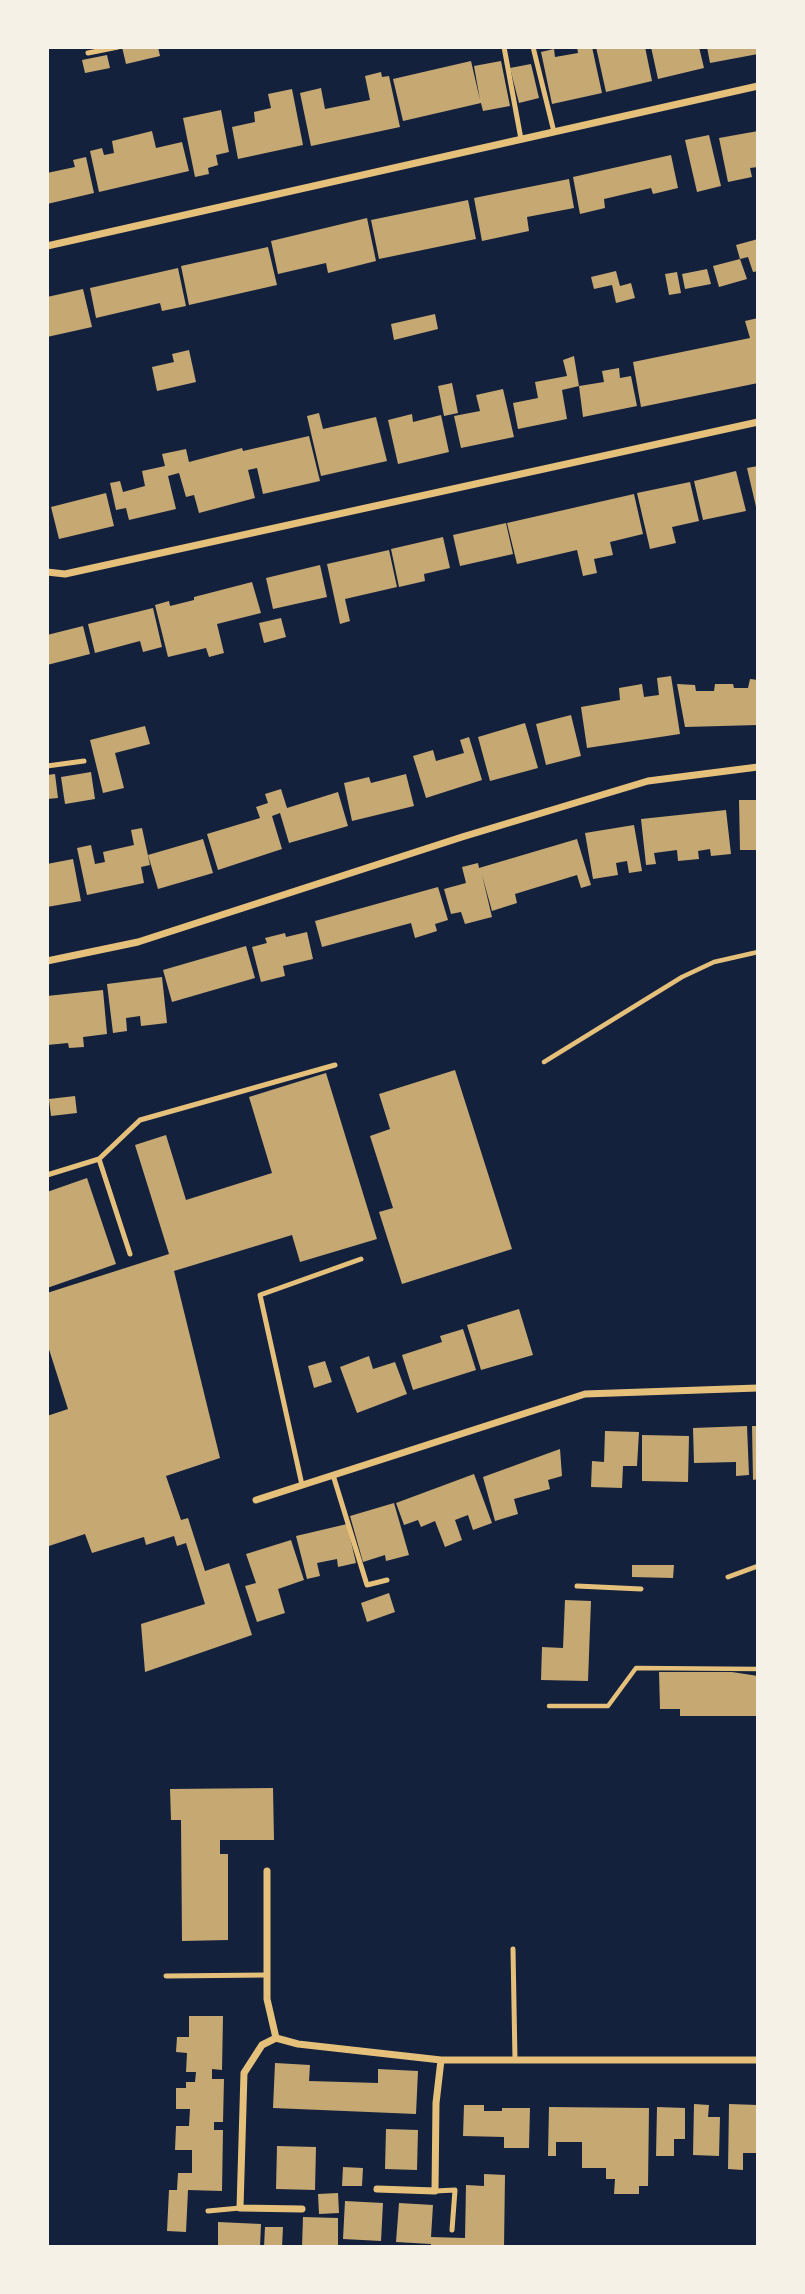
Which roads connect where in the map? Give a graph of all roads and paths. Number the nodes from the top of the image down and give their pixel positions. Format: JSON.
{"nodes":[{"id":1,"x":118,"y":47,"type":"edge"},
{"id":2,"x":504,"y":47,"type":"edge"},
{"id":3,"x":533,"y":47,"type":"edge"},
{"id":4,"x":88,"y":53,"type":"dead end"},
{"id":5,"x":758,"y":86,"type":"edge"},
{"id":6,"x":554,"y":132,"type":"junction"},
{"id":7,"x":521,"y":139,"type":"junction"},
{"id":8,"x":47,"y":246,"type":"edge"},
{"id":9,"x":758,"y":422,"type":"edge"},
{"id":10,"x":47,"y":572,"type":"edge"},
{"id":11,"x":84,"y":761,"type":"dead end"},
{"id":12,"x":47,"y":766,"type":"edge"},
{"id":13,"x":758,"y":767,"type":"edge"},
{"id":14,"x":758,"y":951,"type":"edge"},
{"id":15,"x":47,"y":961,"type":"edge"},
{"id":16,"x":544,"y":1062,"type":"dead end"},
{"id":17,"x":335,"y":1065,"type":"dead end"},
{"id":18,"x":99,"y":1159,"type":"junction"},
{"id":19,"x":47,"y":1175,"type":"edge"},
{"id":20,"x":130,"y":1254,"type":"dead end"},
{"id":21,"x":360,"y":1259,"type":"dead end"},
{"id":22,"x":758,"y":1388,"type":"edge"},
{"id":23,"x":333,"y":1475,"type":"junction"},
{"id":24,"x":302,"y":1485,"type":"junction"},
{"id":25,"x":256,"y":1500,"type":"dead end"},
{"id":26,"x":758,"y":1566,"type":"edge"},
{"id":27,"x":728,"y":1577,"type":"dead end"},
{"id":28,"x":387,"y":1580,"type":"dead end"},
{"id":29,"x":577,"y":1586,"type":"dead end"},
{"id":30,"x":641,"y":1589,"type":"dead end"},
{"id":31,"x":758,"y":1669,"type":"edge"},
{"id":32,"x":549,"y":1706,"type":"dead end"},
{"id":33,"x":267,"y":1871,"type":"dead end"},
{"id":34,"x":513,"y":1949,"type":"dead end"},
{"id":35,"x":267,"y":1975,"type":"junction"},
{"id":36,"x":166,"y":1976,"type":"dead end"},
{"id":37,"x":276,"y":2038,"type":"junction"},
{"id":38,"x":441,"y":2060,"type":"junction"},
{"id":39,"x":514,"y":2060,"type":"junction"},
{"id":40,"x":758,"y":2060,"type":"edge"},
{"id":41,"x":377,"y":2189,"type":"dead end"},
{"id":42,"x":435,"y":2191,"type":"junction"},
{"id":43,"x":240,"y":2208,"type":"junction"},
{"id":44,"x":302,"y":2209,"type":"dead end"},
{"id":45,"x":208,"y":2211,"type":"dead end"},
{"id":46,"x":452,"y":2230,"type":"dead end"}],
"edges":[{"from":1,"to":4,"type":"lane"},
{"from":2,"to":7,"type":"lane"},
{"from":3,"to":6,"type":"lane"},
{"from":5,"to":6,"type":"street"},
{"from":6,"to":7,"type":"street"},
{"from":7,"to":8,"type":"street"},
{"from":9,"to":10,"type":"street"},
{"from":11,"to":12,"type":"lane"},
{"from":13,"to":15,"type":"street"},
{"from":14,"to":16,"type":"path"},
{"from":17,"to":18,"type":"lane"},
{"from":18,"to":19,"type":"lane"},
{"from":18,"to":20,"type":"lane"},
{"from":21,"to":24,"type":"lane"},
{"from":22,"to":23,"type":"street"},
{"from":23,"to":24,"type":"street"},
{"from":23,"to":28,"type":"lane"},
{"from":24,"to":25,"type":"street"},
{"from":26,"to":27,"type":"lane"},
{"from":29,"to":30,"type":"lane"},
{"from":31,"to":32,"type":"path"},
{"from":33,"to":35,"type":"street"},
{"from":34,"to":39,"type":"lane"},
{"from":35,"to":36,"type":"lane"},
{"from":35,"to":37,"type":"street"},
{"from":37,"to":38,"type":"street"},
{"from":37,"to":43,"type":"street"},
{"from":38,"to":39,"type":"street"},
{"from":38,"to":42,"type":"street"},
{"from":39,"to":40,"type":"street"},
{"from":41,"to":42,"type":"street"},
{"from":42,"to":46,"type":"lane"},
{"from":43,"to":44,"type":"street"},
{"from":43,"to":45,"type":"lane"}]}
